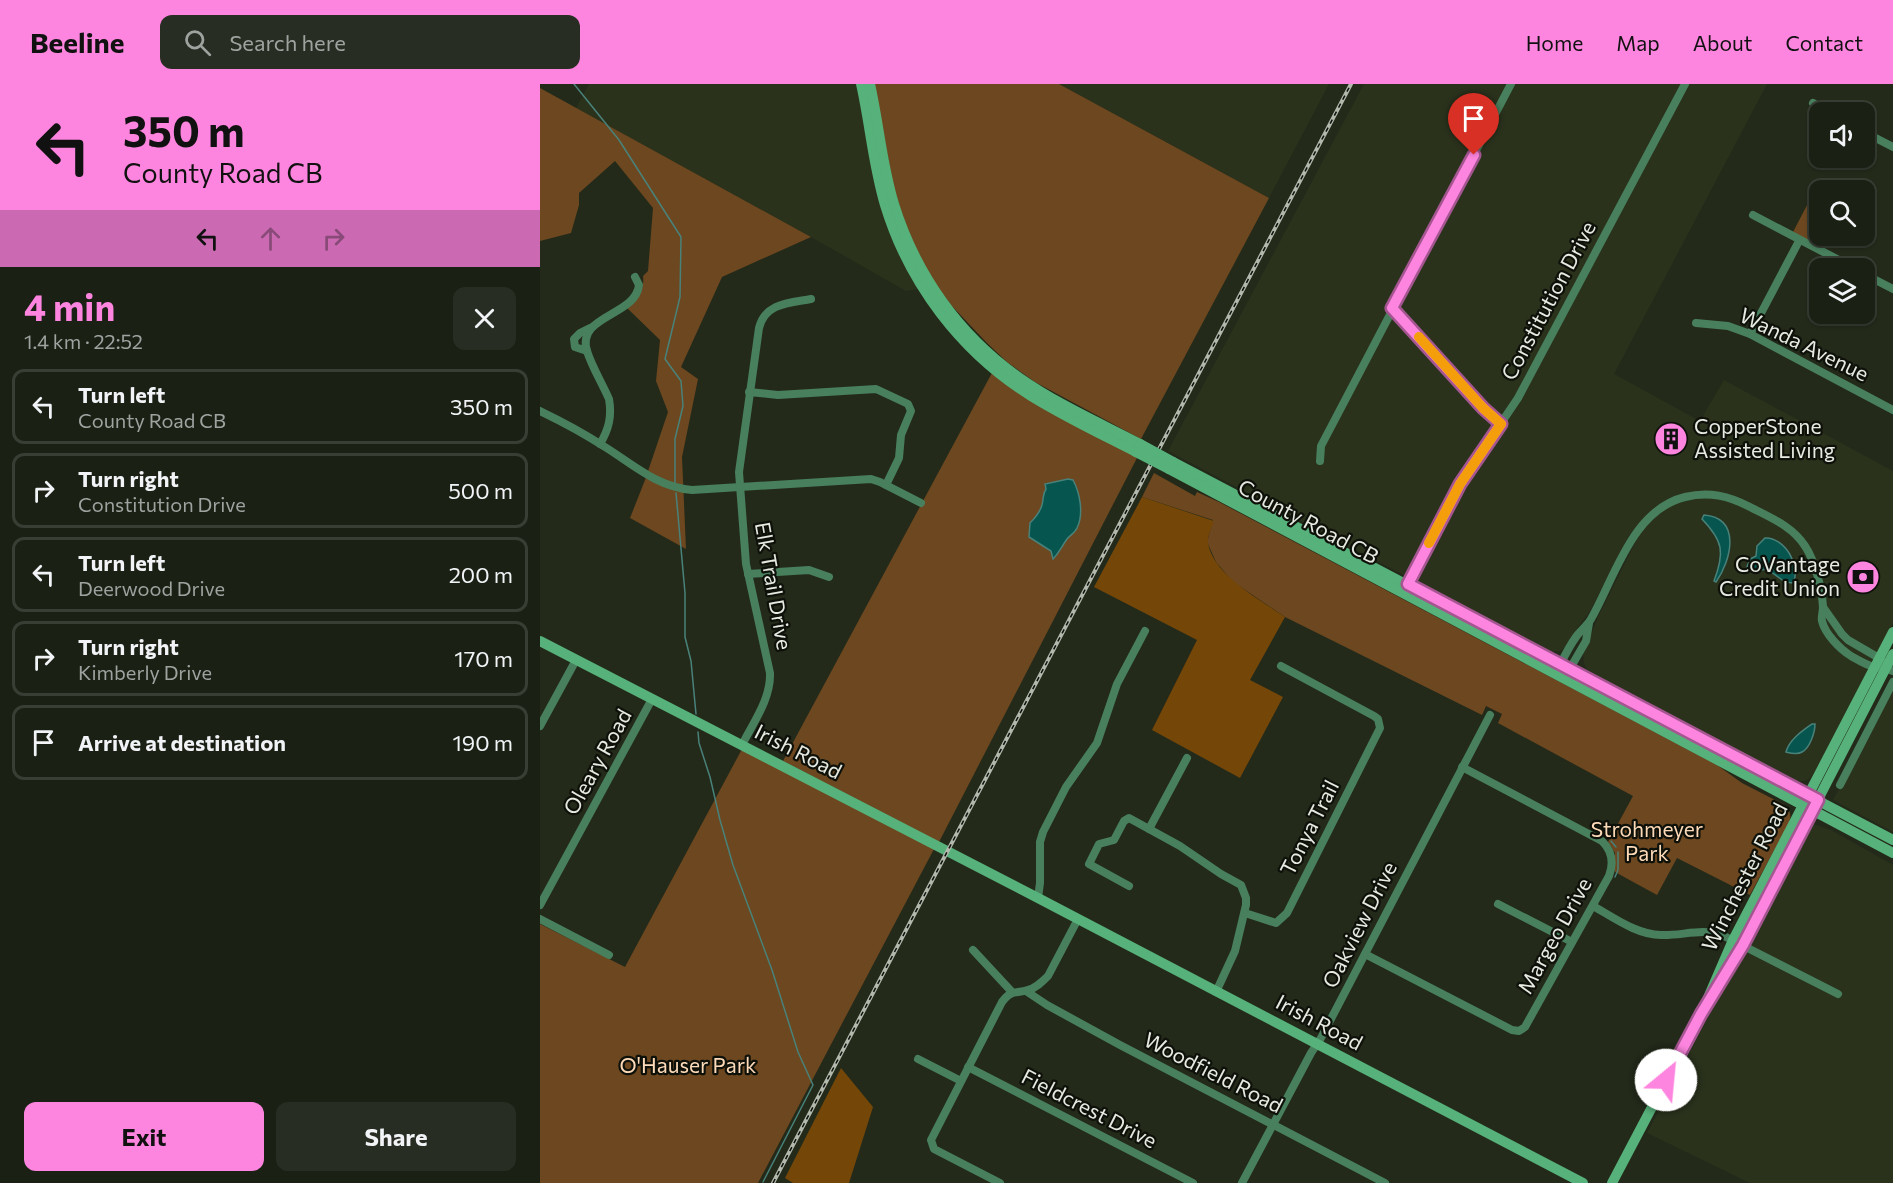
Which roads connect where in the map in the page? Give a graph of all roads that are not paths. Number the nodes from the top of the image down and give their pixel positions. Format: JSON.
{"nodes":[{"id":1,"x":861,"y":84,"type":"edge"},
{"id":2,"x":870,"y":84,"type":"edge"},
{"id":3,"x":1511,"y":84,"type":"edge"},
{"id":4,"x":1685,"y":84,"type":"edge"},
{"id":5,"x":1875,"y":138,"type":"edge"},
{"id":6,"x":1893,"y":147,"type":"edge"},
{"id":7,"x":1753,"y":215,"type":"dead end"},
{"id":8,"x":1799,"y":241,"type":"junction"},
{"id":9,"x":1834,"y":258,"type":"edge"},
{"id":10,"x":635,"y":277,"type":"dead end"},
{"id":11,"x":1875,"y":280,"type":"edge"},
{"id":12,"x":1893,"y":289,"type":"edge"},
{"id":13,"x":811,"y":299,"type":"dead end"},
{"id":14,"x":1392,"y":308,"type":"junction"},
{"id":15,"x":1696,"y":323,"type":"dead end"},
{"id":16,"x":590,"y":328,"type":"junction"},
{"id":17,"x":1750,"y":334,"type":"junction"},
{"id":18,"x":587,"y":351,"type":"junction"},
{"id":19,"x":749,"y":392,"type":"junction"},
{"id":20,"x":1893,"y":410,"type":"edge"},
{"id":21,"x":540,"y":411,"type":"edge"},
{"id":22,"x":1501,"y":424,"type":"junction"},
{"id":23,"x":600,"y":444,"type":"junction"},
{"id":24,"x":1138,"y":448,"type":"junction"},
{"id":25,"x":1320,"y":462,"type":"dead end"},
{"id":26,"x":886,"y":485,"type":"junction"},
{"id":27,"x":740,"y":487,"type":"junction"},
{"id":28,"x":921,"y":503,"type":"dead end"},
{"id":29,"x":748,"y":574,"type":"junction"},
{"id":30,"x":829,"y":577,"type":"dead end"},
{"id":31,"x":1405,"y":589,"type":"junction"},
{"id":32,"x":1590,"y":622,"type":"junction"},
{"id":33,"x":1145,"y":631,"type":"dead end"},
{"id":34,"x":1893,"y":632,"type":"edge"},
{"id":35,"x":540,"y":641,"type":"edge"},
{"id":36,"x":1893,"y":654,"type":"edge"},
{"id":37,"x":576,"y":660,"type":"junction"},
{"id":38,"x":1876,"y":662,"type":"junction"},
{"id":39,"x":1560,"y":664,"type":"junction"},
{"id":40,"x":1281,"y":666,"type":"dead end"},
{"id":41,"x":1890,"y":669,"type":"edge"},
{"id":42,"x":1570,"y":670,"type":"junction"},
{"id":43,"x":1560,"y":678,"type":"junction"},
{"id":44,"x":1893,"y":682,"type":"edge"},
{"id":45,"x":652,"y":699,"type":"junction"},
{"id":46,"x":1490,"y":715,"type":"dead end"},
{"id":47,"x":540,"y":726,"type":"edge"},
{"id":48,"x":742,"y":745,"type":"junction"},
{"id":49,"x":1187,"y":758,"type":"dead end"},
{"id":50,"x":1462,"y":767,"type":"junction"},
{"id":51,"x":1840,"y":784,"type":"dead end"},
{"id":52,"x":1813,"y":798,"type":"junction"},
{"id":53,"x":1808,"y":808,"type":"junction"},
{"id":54,"x":1149,"y":829,"type":"junction"},
{"id":55,"x":1893,"y":840,"type":"edge"},
{"id":56,"x":1893,"y":853,"type":"edge"},
{"id":57,"x":1129,"y":886,"type":"dead end"},
{"id":58,"x":1038,"y":898,"type":"junction"},
{"id":59,"x":1498,"y":904,"type":"dead end"},
{"id":60,"x":540,"y":905,"type":"edge"},
{"id":61,"x":1593,"y":906,"type":"junction"},
{"id":62,"x":1245,"y":913,"type":"junction"},
{"id":63,"x":540,"y":919,"type":"edge"},
{"id":64,"x":1078,"y":919,"type":"junction"},
{"id":65,"x":1733,"y":940,"type":"junction"},
{"id":66,"x":1572,"y":942,"type":"junction"},
{"id":67,"x":1743,"y":945,"type":"junction"},
{"id":68,"x":973,"y":950,"type":"dead end"},
{"id":69,"x":1365,"y":954,"type":"junction"},
{"id":70,"x":609,"y":955,"type":"dead end"},
{"id":71,"x":1026,"y":991,"type":"junction"},
{"id":72,"x":1012,"y":992,"type":"junction"},
{"id":73,"x":1216,"y":992,"type":"junction"},
{"id":74,"x":1838,"y":994,"type":"dead end"},
{"id":75,"x":1701,"y":1014,"type":"junction"},
{"id":76,"x":1317,"y":1044,"type":"junction"},
{"id":77,"x":918,"y":1059,"type":"dead end"},
{"id":78,"x":968,"y":1067,"type":"junction"},
{"id":79,"x":961,"y":1081,"type":"junction"},
{"id":80,"x":1273,"y":1124,"type":"junction"},
{"id":81,"x":1000,"y":1183,"type":"edge"},
{"id":82,"x":1193,"y":1183,"type":"edge"},
{"id":83,"x":1242,"y":1183,"type":"edge"},
{"id":84,"x":1385,"y":1183,"type":"edge"},
{"id":85,"x":1583,"y":1183,"type":"edge"},
{"id":86,"x":1612,"y":1183,"type":"edge"}],
"edges":[{"from":1,"to":24,"type":"main road","name":"County Road CB"},
{"from":2,"to":24,"type":"main road","name":"County Road CB"},
{"from":3,"to":14,"type":"street"},
{"from":4,"to":22,"type":"street","name":"Constitution Drive"},
{"from":5,"to":6,"type":"street"},
{"from":7,"to":8,"type":"street"},
{"from":8,"to":9,"type":"street"},
{"from":8,"to":17,"type":"street"},
{"from":10,"to":16,"type":"street"},
{"from":11,"to":12,"type":"street"},
{"from":13,"to":19,"type":"street","name":"Elk Trail Drive"},
{"from":14,"to":22,"type":"street"},
{"from":14,"to":25,"type":"street"},
{"from":15,"to":17,"type":"street","name":"Wanda Avenue"},
{"from":16,"to":18,"type":"street"},
{"from":16,"to":18,"type":"street"},
{"from":17,"to":20,"type":"street","name":"Wanda Avenue"},
{"from":18,"to":23,"type":"street"},
{"from":19,"to":26,"type":"street"},
{"from":19,"to":27,"type":"street","name":"Elk Trail Drive"},
{"from":21,"to":23,"type":"street"},
{"from":22,"to":31,"type":"street","name":"Constitution Drive"},
{"from":23,"to":27,"type":"street"},
{"from":24,"to":31,"type":"main road","name":"County Road CB","bridge":true},
{"from":26,"to":27,"type":"street"},
{"from":26,"to":28,"type":"street"},
{"from":27,"to":29,"type":"street","name":"Elk Trail Drive"},
{"from":29,"to":30,"type":"street"},
{"from":29,"to":48,"type":"street","name":"Elk Trail Drive"},
{"from":31,"to":39,"type":"main road","name":"County Road CB"},
{"from":31,"to":43,"type":"main road","name":"County Road CB"},
{"from":32,"to":38,"type":"street"},
{"from":32,"to":39,"type":"street"},
{"from":32,"to":42,"type":"street"},
{"from":33,"to":58,"type":"street"},
{"from":34,"to":38,"type":"main road","name":"Winchester Road"},
{"from":35,"to":37,"type":"main road","name":"Irish Road"},
{"from":36,"to":41,"type":"main road","name":"Winchester Road"},
{"from":37,"to":45,"type":"main road","name":"Irish Road"},
{"from":37,"to":47,"type":"street"},
{"from":38,"to":41,"type":"street"},
{"from":38,"to":52,"type":"main road","name":"Winchester Road"},
{"from":39,"to":42,"type":"main road","name":"County Road CB"},
{"from":39,"to":43,"type":"street"},
{"from":40,"to":62,"type":"street","name":"Tonya Trail"},
{"from":41,"to":52,"type":"main road","name":"Winchester Road"},
{"from":42,"to":43,"type":"street"},
{"from":42,"to":52,"type":"main road","name":"County Road CB"},
{"from":43,"to":53,"type":"main road","name":"County Road CB"},
{"from":44,"to":51,"type":"street"},
{"from":45,"to":48,"type":"main road","name":"Irish Road"},
{"from":45,"to":60,"type":"street","name":"Oleary Road"},
{"from":46,"to":50,"type":"street","name":"Oakview Drive"},
{"from":48,"to":58,"type":"main road","name":"Irish Road"},
{"from":49,"to":54,"type":"street"},
{"from":50,"to":61,"type":"street","name":"Margeo Drive"},
{"from":50,"to":69,"type":"street","name":"Oakview Drive"},
{"from":52,"to":53,"type":"main road","name":"Winchester Road"},
{"from":52,"to":55,"type":"main road","name":"County Road CB"},
{"from":53,"to":56,"type":"main road","name":"County Road CB"},
{"from":53,"to":65,"type":"main road","name":"Winchester Road"},
{"from":53,"to":67,"type":"main road","name":"Winchester Road"},
{"from":54,"to":57,"type":"street"},
{"from":54,"to":62,"type":"street"},
{"from":58,"to":64,"type":"main road","name":"Irish Road"},
{"from":59,"to":66,"type":"street"},
{"from":61,"to":65,"type":"street"},
{"from":61,"to":66,"type":"street","name":"Margeo Drive"},
{"from":62,"to":73,"type":"street"},
{"from":63,"to":70,"type":"street"},
{"from":64,"to":71,"type":"street"},
{"from":64,"to":73,"type":"main road","name":"Irish Road"},
{"from":65,"to":67,"type":"street"},
{"from":65,"to":75,"type":"main road","name":"Winchester Road"},
{"from":66,"to":69,"type":"street","name":"Margeo Drive"},
{"from":67,"to":74,"type":"street"},
{"from":67,"to":75,"type":"main road","name":"Winchester Road"},
{"from":68,"to":72,"type":"street"},
{"from":69,"to":76,"type":"street","name":"Oakview Drive"},
{"from":71,"to":72,"type":"street"},
{"from":71,"to":80,"type":"street","name":"Woodfield Road"},
{"from":72,"to":78,"type":"street"},
{"from":73,"to":76,"type":"main road","name":"Irish Road"},
{"from":75,"to":86,"type":"main road","name":"Winchester Road"},
{"from":76,"to":80,"type":"street","name":"Oakview Drive"},
{"from":76,"to":85,"type":"main road","name":"Irish Road"},
{"from":77,"to":79,"type":"street"},
{"from":78,"to":79,"type":"street"},
{"from":78,"to":82,"type":"street","name":"Fieldcrest Drive"},
{"from":79,"to":81,"type":"street"},
{"from":80,"to":83,"type":"street","name":"Oakview Drive"},
{"from":80,"to":84,"type":"street","name":"Woodfield Road"}]}
